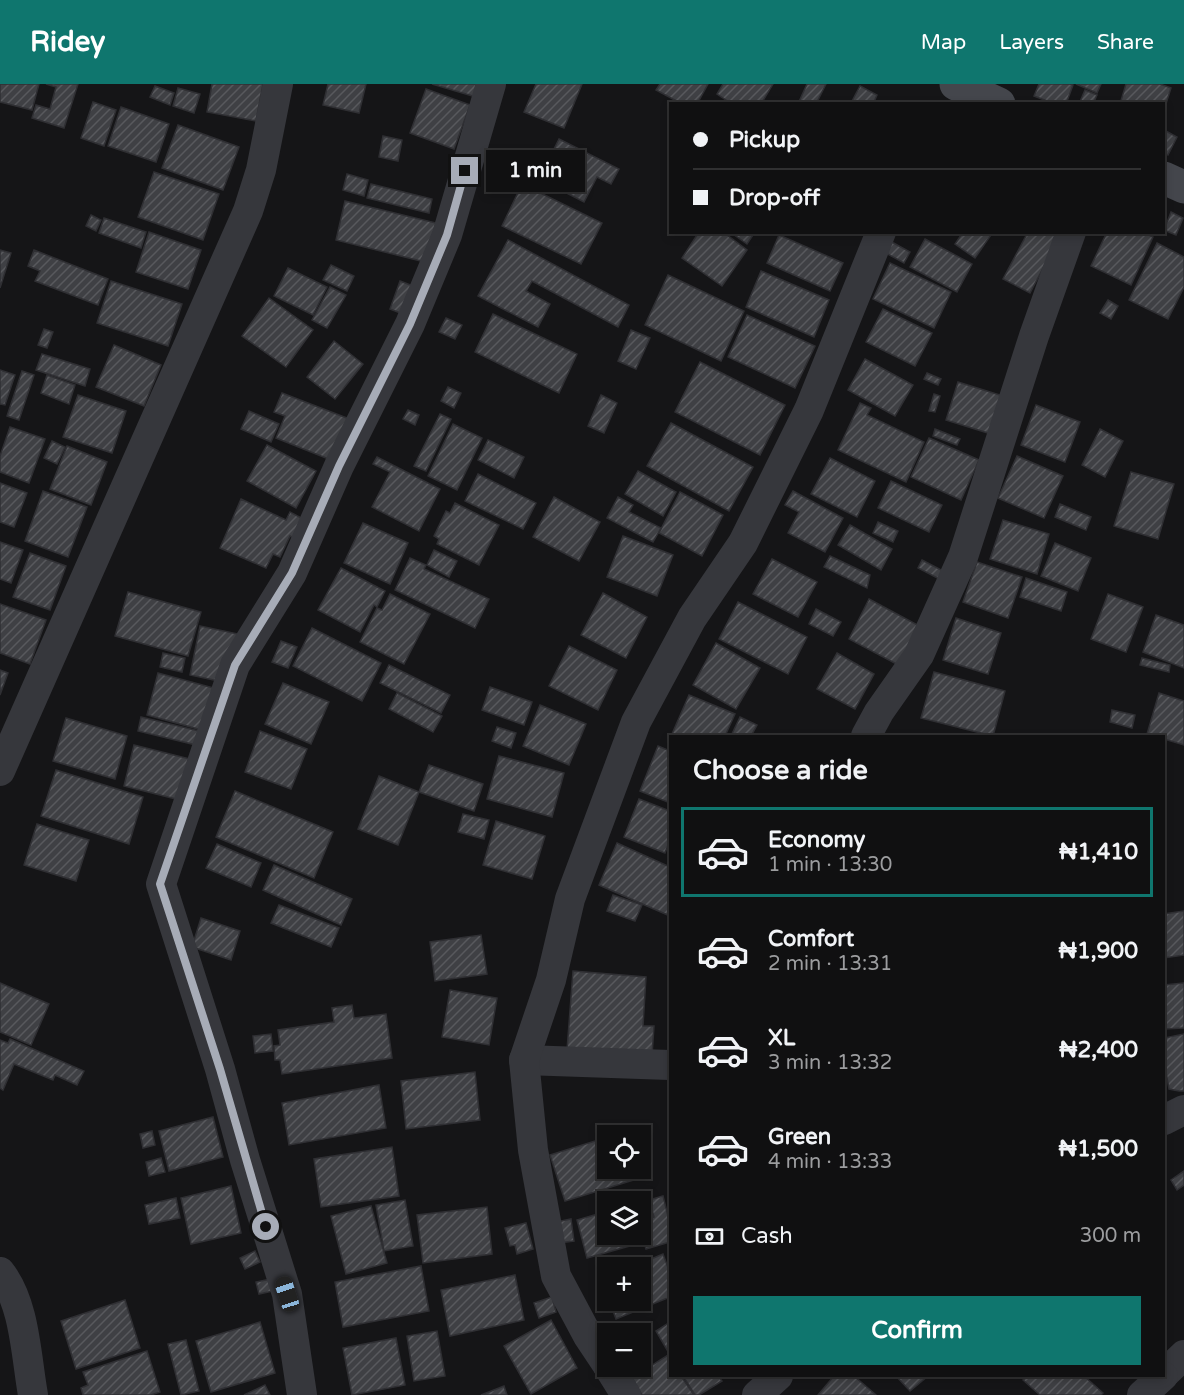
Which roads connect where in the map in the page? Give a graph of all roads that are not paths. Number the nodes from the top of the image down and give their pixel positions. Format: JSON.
{"nodes":[{"id":1,"x":278,"y":84,"type":"edge"},
{"id":2,"x":492,"y":84,"type":"edge"},
{"id":3,"x":965,"y":90,"type":"edge"},
{"id":4,"x":994,"y":102,"type":"edge"},
{"id":5,"x":1165,"y":178,"type":"edge"},
{"id":6,"x":1184,"y":187,"type":"edge"},
{"id":7,"x":880,"y":234,"type":"edge"},
{"id":8,"x":1070,"y":234,"type":"edge"},
{"id":9,"x":867,"y":735,"type":"edge"},
{"id":10,"x":0,"y":771,"type":"edge"},
{"id":11,"x":524,"y":1060,"type":"junction"},
{"id":12,"x":669,"y":1065,"type":"edge"},
{"id":13,"x":1184,"y":1110,"type":"edge"},
{"id":14,"x":1165,"y":1120,"type":"edge"},
{"id":15,"x":0,"y":1272,"type":"edge"},
{"id":16,"x":597,"y":1350,"type":"edge"},
{"id":17,"x":1184,"y":1356,"type":"edge"},
{"id":18,"x":1165,"y":1373,"type":"edge"},
{"id":19,"x":615,"y":1377,"type":"edge"},
{"id":20,"x":777,"y":1377,"type":"edge"},
{"id":21,"x":1161,"y":1377,"type":"edge"},
{"id":22,"x":33,"y":1395,"type":"edge"},
{"id":23,"x":302,"y":1395,"type":"edge"},
{"id":24,"x":626,"y":1395,"type":"edge"},
{"id":25,"x":757,"y":1395,"type":"edge"},
{"id":26,"x":1142,"y":1395,"type":"edge"}],
"edges":[{"from":1,"to":10,"type":"street"},
{"from":2,"to":23,"type":"street"},
{"from":3,"to":4,"type":"street"},
{"from":5,"to":6,"type":"street"},
{"from":7,"to":11,"type":"street"},
{"from":8,"to":9,"type":"street"},
{"from":11,"to":12,"type":"street"},
{"from":11,"to":16,"type":"street"},
{"from":13,"to":14,"type":"street"},
{"from":15,"to":22,"type":"street"},
{"from":17,"to":18,"type":"street"},
{"from":19,"to":24,"type":"street"},
{"from":20,"to":25,"type":"street"},
{"from":21,"to":26,"type":"street"}]}
